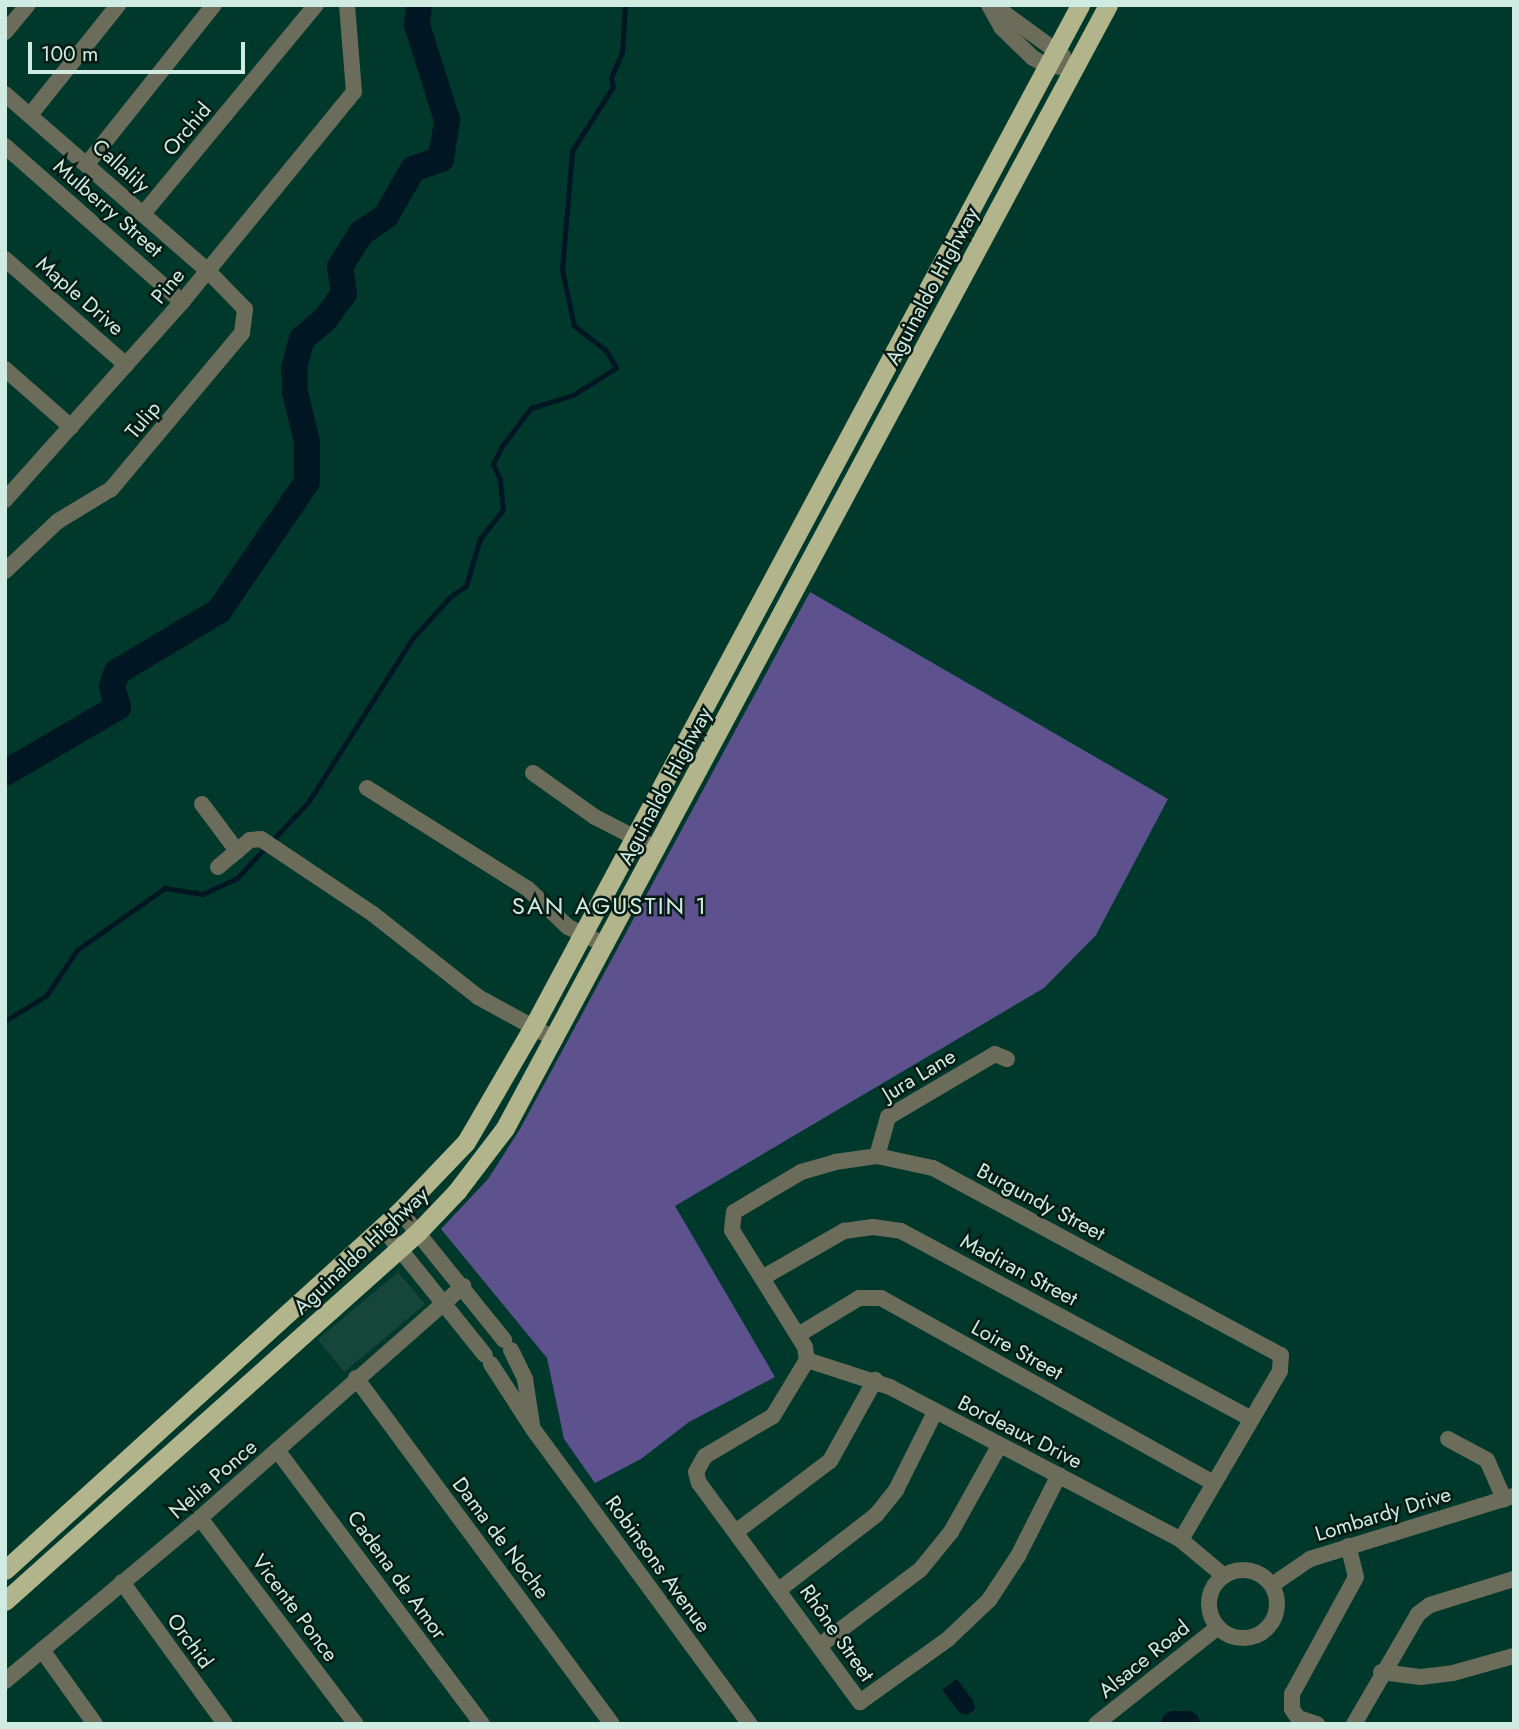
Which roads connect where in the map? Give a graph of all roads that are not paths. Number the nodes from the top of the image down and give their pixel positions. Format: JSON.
{"nodes":[{"id":1,"x":28,"y":5,"type":"edge"},
{"id":2,"x":118,"y":5,"type":"edge"},
{"id":3,"x":215,"y":5,"type":"edge"},
{"id":4,"x":316,"y":5,"type":"edge"},
{"id":5,"x":347,"y":5,"type":"edge"},
{"id":6,"x":991,"y":5,"type":"edge"},
{"id":7,"x":1080,"y":5,"type":"edge"},
{"id":8,"x":1108,"y":5,"type":"edge"},
{"id":9,"x":5,"y":32,"type":"edge"},
{"id":10,"x":1058,"y":48,"type":"junction"},
{"id":11,"x":1048,"y":66,"type":"junction"},
{"id":12,"x":1074,"y":68,"type":"junction"},
{"id":13,"x":5,"y":93,"type":"edge"},
{"id":14,"x":30,"y":115,"type":"junction"},
{"id":15,"x":5,"y":146,"type":"edge"},
{"id":16,"x":87,"y":164,"type":"junction"},
{"id":17,"x":143,"y":215,"type":"junction"},
{"id":18,"x":5,"y":259,"type":"edge"},
{"id":19,"x":208,"y":271,"type":"junction"},
{"id":20,"x":182,"y":302,"type":"junction"},
{"id":21,"x":126,"y":365,"type":"junction"},
{"id":22,"x":5,"y":369,"type":"edge"},
{"id":23,"x":71,"y":427,"type":"junction"},
{"id":24,"x":9,"y":488,"type":"edge"},
{"id":25,"x":5,"y":571,"type":"edge"},
{"id":26,"x":724,"y":670,"type":"junction"},
{"id":27,"x":747,"y":682,"type":"junction"},
{"id":28,"x":533,"y":773,"type":"dead end"},
{"id":29,"x":366,"y":788,"type":"dead end"},
{"id":30,"x":202,"y":804,"type":"dead end"},
{"id":31,"x":635,"y":836,"type":"junction"},
{"id":32,"x":657,"y":849,"type":"junction"},
{"id":33,"x":237,"y":851,"type":"junction"},
{"id":34,"x":218,"y":867,"type":"dead end"},
{"id":35,"x":582,"y":934,"type":"junction"},
{"id":36,"x":606,"y":945,"type":"junction"},
{"id":37,"x":533,"y":1027,"type":"junction"},
{"id":38,"x":555,"y":1039,"type":"junction"},
{"id":39,"x":1007,"y":1059,"type":"dead end"},
{"id":40,"x":877,"y":1156,"type":"junction"},
{"id":41,"x":400,"y":1211,"type":"junction"},
{"id":42,"x":382,"y":1227,"type":"junction"},
{"id":43,"x":418,"y":1232,"type":"junction"},
{"id":44,"x":399,"y":1249,"type":"junction"},
{"id":45,"x":762,"y":1278,"type":"junction"},
{"id":46,"x":463,"y":1286,"type":"junction"},
{"id":47,"x":443,"y":1303,"type":"junction"},
{"id":48,"x":798,"y":1335,"type":"junction"},
{"id":49,"x":807,"y":1360,"type":"junction"},
{"id":50,"x":356,"y":1378,"type":"junction"},
{"id":51,"x":875,"y":1380,"type":"junction"},
{"id":52,"x":936,"y":1412,"type":"junction"},
{"id":53,"x":1251,"y":1419,"type":"junction"},
{"id":54,"x":533,"y":1429,"type":"junction"},
{"id":55,"x":1448,"y":1438,"type":"dead end"},
{"id":56,"x":999,"y":1446,"type":"junction"},
{"id":57,"x":278,"y":1450,"type":"junction"},
{"id":58,"x":1059,"y":1475,"type":"junction"},
{"id":59,"x":1214,"y":1483,"type":"junction"},
{"id":60,"x":1509,"y":1498,"type":"edge"},
{"id":61,"x":201,"y":1518,"type":"junction"},
{"id":62,"x":737,"y":1531,"type":"junction"},
{"id":63,"x":1181,"y":1540,"type":"junction"},
{"id":64,"x":1348,"y":1546,"type":"junction"},
{"id":65,"x":5,"y":1570,"type":"edge"},
{"id":66,"x":1220,"y":1579,"type":"junction"},
{"id":67,"x":1514,"y":1579,"type":"edge"},
{"id":68,"x":122,"y":1582,"type":"junction"},
{"id":69,"x":1272,"y":1585,"type":"junction"},
{"id":70,"x":780,"y":1589,"type":"junction"},
{"id":71,"x":5,"y":1601,"type":"edge"},
{"id":72,"x":1218,"y":1627,"type":"junction"},
{"id":73,"x":819,"y":1646,"type":"junction"},
{"id":74,"x":42,"y":1650,"type":"junction"},
{"id":75,"x":1514,"y":1656,"type":"edge"},
{"id":76,"x":1381,"y":1672,"type":"junction"},
{"id":77,"x":5,"y":1681,"type":"edge"},
{"id":78,"x":95,"y":1724,"type":"edge"},
{"id":79,"x":225,"y":1724,"type":"edge"},
{"id":80,"x":356,"y":1724,"type":"edge"},
{"id":81,"x":482,"y":1724,"type":"edge"},
{"id":82,"x":612,"y":1724,"type":"edge"},
{"id":83,"x":750,"y":1724,"type":"edge"},
{"id":84,"x":1096,"y":1724,"type":"edge"},
{"id":85,"x":1317,"y":1724,"type":"edge"},
{"id":86,"x":1354,"y":1724,"type":"edge"}],
"edges":[{"from":1,"to":9,"type":"street"},
{"from":2,"to":14,"type":"street"},
{"from":3,"to":16,"type":"street"},
{"from":4,"to":17,"type":"street","name":"Orchid"},
{"from":5,"to":19,"type":"street","name":"Pine"},
{"from":6,"to":10,"type":"street"},
{"from":6,"to":11,"type":"street"},
{"from":7,"to":10,"type":"highway","name":"Aguinaldo Highway"},
{"from":8,"to":12,"type":"highway","name":"Aguinaldo Highway"},
{"from":10,"to":11,"type":"highway","name":"Aguinaldo Highway"},
{"from":10,"to":12,"type":"street"},
{"from":11,"to":12,"type":"street"},
{"from":11,"to":26,"type":"highway","name":"Aguinaldo Highway"},
{"from":12,"to":27,"type":"highway","name":"Aguinaldo Highway"},
{"from":13,"to":14,"type":"street","name":"Callalily"},
{"from":14,"to":16,"type":"street","name":"Callalily"},
{"from":15,"to":20,"type":"street","name":"Mulberry Street"},
{"from":16,"to":17,"type":"street","name":"Callalily"},
{"from":17,"to":19,"type":"street","name":"Callalily"},
{"from":18,"to":21,"type":"street","name":"Maple Drive"},
{"from":19,"to":20,"type":"street","name":"Pine"},
{"from":19,"to":25,"type":"street","name":"Tulip"},
{"from":20,"to":21,"type":"street","name":"Pine"},
{"from":21,"to":23,"type":"street","name":"Pine"},
{"from":22,"to":23,"type":"street"},
{"from":23,"to":24,"type":"street","name":"Pine"},
{"from":26,"to":27,"type":"highway"},
{"from":26,"to":31,"type":"highway","name":"Aguinaldo Highway"},
{"from":27,"to":32,"type":"highway","name":"Aguinaldo Highway"},
{"from":28,"to":31,"type":"street"},
{"from":29,"to":35,"type":"street"},
{"from":30,"to":33,"type":"street"},
{"from":31,"to":32,"type":"street"},
{"from":31,"to":35,"type":"highway","name":"Aguinaldo Highway"},
{"from":32,"to":36,"type":"highway","name":"Aguinaldo Highway"},
{"from":33,"to":34,"type":"street"},
{"from":33,"to":37,"type":"street"},
{"from":35,"to":36,"type":"street"},
{"from":35,"to":37,"type":"highway","name":"Aguinaldo Highway"},
{"from":36,"to":38,"type":"highway","name":"Aguinaldo Highway"},
{"from":37,"to":38,"type":"street"},
{"from":37,"to":41,"type":"highway","name":"Aguinaldo Highway"},
{"from":38,"to":43,"type":"highway","name":"Aguinaldo Highway"},
{"from":39,"to":40,"type":"street","name":"Jura Lane"},
{"from":40,"to":45,"type":"street","name":"Burgundy Street"},
{"from":40,"to":53,"type":"street","name":"Burgundy Street"},
{"from":41,"to":42,"type":"highway","name":"Aguinaldo Highway"},
{"from":41,"to":43,"type":"street","name":"Robinsons Avenue"},
{"from":42,"to":44,"type":"street","name":"Robinsons Avenue"},
{"from":42,"to":65,"type":"highway","name":"Aguinaldo Highway"},
{"from":43,"to":44,"type":"highway","name":"Aguinaldo Highway"},
{"from":43,"to":46,"type":"street","name":"Robinsons Avenue"},
{"from":44,"to":47,"type":"street","name":"Robinsons Avenue"},
{"from":44,"to":71,"type":"highway","name":"Aguinaldo Highway"},
{"from":45,"to":48,"type":"street","name":"Burgundy Street"},
{"from":45,"to":53,"type":"street","name":"Madiran Street"},
{"from":46,"to":47,"type":"street","name":"Nelia Ponce"},
{"from":46,"to":54,"type":"street","name":"Robinsons Avenue"},
{"from":47,"to":50,"type":"street","name":"Nelia Ponce"},
{"from":47,"to":54,"type":"street","name":"Robinsons Avenue"},
{"from":48,"to":49,"type":"street","name":"Burgundy Street"},
{"from":48,"to":59,"type":"street","name":"Loire Street"},
{"from":49,"to":51,"type":"street","name":"Bordeaux Drive"},
{"from":49,"to":62,"type":"street","name":"Rhône Street"},
{"from":50,"to":57,"type":"street","name":"Nelia Ponce"},
{"from":50,"to":82,"type":"street","name":"Dama de Noche"},
{"from":51,"to":52,"type":"street","name":"Bordeaux Drive"},
{"from":51,"to":62,"type":"street"},
{"from":52,"to":56,"type":"street","name":"Bordeaux Drive"},
{"from":52,"to":70,"type":"street"},
{"from":53,"to":59,"type":"street","name":"Burgundy Street"},
{"from":54,"to":83,"type":"street","name":"Robinsons Avenue"},
{"from":55,"to":60,"type":"street"},
{"from":56,"to":58,"type":"street","name":"Bordeaux Drive"},
{"from":56,"to":73,"type":"street"},
{"from":57,"to":61,"type":"street","name":"Nelia Ponce"},
{"from":57,"to":81,"type":"street","name":"Cadena de Amor"},
{"from":58,"to":63,"type":"street","name":"Bordeaux Drive"},
{"from":58,"to":73,"type":"street","name":"Rhône Street"},
{"from":59,"to":63,"type":"street","name":"Burgundy Street"},
{"from":60,"to":64,"type":"street","name":"Lombardy Drive"},
{"from":61,"to":68,"type":"street","name":"Nelia Ponce"},
{"from":61,"to":80,"type":"street","name":"Vicente Ponce"},
{"from":62,"to":70,"type":"street","name":"Rhône Street"},
{"from":63,"to":66,"type":"street","name":"Bordeaux Drive"},
{"from":64,"to":69,"type":"street","name":"Lombardy Drive"},
{"from":64,"to":85,"type":"street"},
{"from":66,"to":69,"type":"street"},
{"from":66,"to":72,"type":"street"},
{"from":67,"to":76,"type":"street"},
{"from":68,"to":74,"type":"street","name":"Nelia Ponce"},
{"from":68,"to":79,"type":"street","name":"Orchid"},
{"from":69,"to":72,"type":"street"},
{"from":70,"to":73,"type":"street","name":"Rhône Street"},
{"from":72,"to":84,"type":"street","name":"Alsace Road"},
{"from":74,"to":77,"type":"street","name":"Nelia Ponce"},
{"from":74,"to":78,"type":"street"},
{"from":75,"to":76,"type":"street"},
{"from":76,"to":86,"type":"street"}]}
